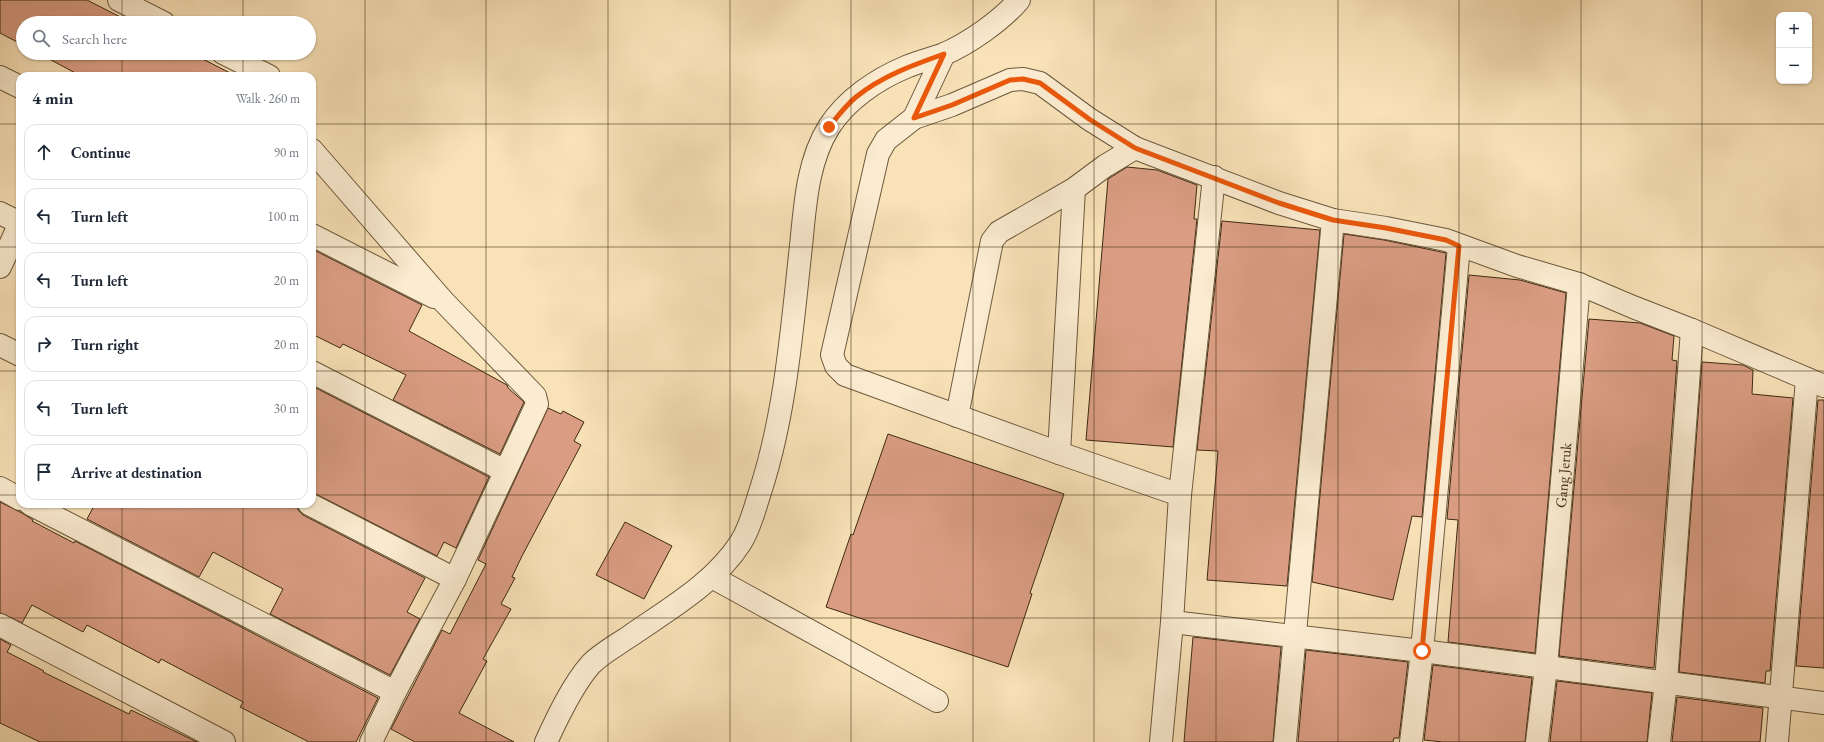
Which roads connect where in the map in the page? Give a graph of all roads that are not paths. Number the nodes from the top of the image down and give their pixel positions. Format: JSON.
{"nodes":[{"id":1,"x":119,"y":0,"type":"edge"},
{"id":2,"x":1019,"y":0,"type":"edge"},
{"id":3,"x":150,"y":16,"type":"edge"},
{"id":4,"x":944,"y":54,"type":"junction"},
{"id":5,"x":237,"y":60,"type":"edge"},
{"id":6,"x":261,"y":72,"type":"edge"},
{"id":7,"x":0,"y":77,"type":"edge"},
{"id":8,"x":16,"y":85,"type":"edge"},
{"id":9,"x":914,"y":118,"type":"junction"},
{"id":10,"x":1135,"y":148,"type":"junction"},
{"id":11,"x":316,"y":155,"type":"edge"},
{"id":12,"x":1214,"y":177,"type":"junction"},
{"id":13,"x":1074,"y":189,"type":"junction"},
{"id":14,"x":0,"y":213,"type":"edge"},
{"id":15,"x":1333,"y":220,"type":"junction"},
{"id":16,"x":16,"y":221,"type":"edge"},
{"id":17,"x":16,"y":232,"type":"edge"},
{"id":18,"x":316,"y":237,"type":"edge"},
{"id":19,"x":1459,"y":246,"type":"junction"},
{"id":20,"x":0,"y":267,"type":"edge"},
{"id":21,"x":1579,"y":284,"type":"junction"},
{"id":22,"x":444,"y":302,"type":"junction"},
{"id":23,"x":1692,"y":330,"type":"junction"},
{"id":24,"x":0,"y":345,"type":"edge"},
{"id":25,"x":16,"y":353,"type":"edge"},
{"id":26,"x":316,"y":374,"type":"edge"},
{"id":27,"x":1816,"y":382,"type":"edge"},
{"id":28,"x":957,"y":416,"type":"junction"},
{"id":29,"x":1059,"y":453,"type":"junction"},
{"id":30,"x":505,"y":471,"type":"junction"},
{"id":31,"x":0,"y":488,"type":"edge"},
{"id":32,"x":1180,"y":495,"type":"junction"},
{"id":33,"x":16,"y":497,"type":"edge"},
{"id":34,"x":38,"y":508,"type":"edge"},
{"id":35,"x":316,"y":508,"type":"edge"},
{"id":36,"x":712,"y":577,"type":"junction"},
{"id":37,"x":455,"y":579,"type":"junction"},
{"id":38,"x":1172,"y":622,"type":"junction"},
{"id":39,"x":0,"y":625,"type":"edge"},
{"id":40,"x":1295,"y":636,"type":"junction"},
{"id":41,"x":1422,"y":651,"type":"junction"},
{"id":42,"x":1546,"y":667,"type":"junction"},
{"id":43,"x":1666,"y":682,"type":"junction"},
{"id":44,"x":395,"y":692,"type":"junction"},
{"id":45,"x":1781,"y":697,"type":"junction"},
{"id":46,"x":937,"y":701,"type":"dead end"},
{"id":47,"x":1824,"y":703,"type":"edge"},
{"id":48,"x":224,"y":742,"type":"edge"},
{"id":49,"x":371,"y":742,"type":"edge"},
{"id":50,"x":546,"y":742,"type":"edge"},
{"id":51,"x":1161,"y":742,"type":"edge"},
{"id":52,"x":1285,"y":742,"type":"edge"},
{"id":53,"x":1412,"y":742,"type":"edge"},
{"id":54,"x":1537,"y":742,"type":"edge"},
{"id":55,"x":1659,"y":742,"type":"edge"},
{"id":56,"x":1777,"y":742,"type":"edge"}],
"edges":[{"from":1,"to":3,"type":"street"},
{"from":2,"to":4,"type":"street"},
{"from":4,"to":9,"type":"street"},
{"from":4,"to":36,"type":"street"},
{"from":5,"to":6,"type":"street"},
{"from":7,"to":8,"type":"street"},
{"from":9,"to":10,"type":"street"},
{"from":9,"to":28,"type":"street"},
{"from":10,"to":12,"type":"street"},
{"from":10,"to":13,"type":"street"},
{"from":11,"to":22,"type":"street"},
{"from":12,"to":15,"type":"street"},
{"from":12,"to":32,"type":"street"},
{"from":13,"to":28,"type":"street"},
{"from":13,"to":29,"type":"street"},
{"from":14,"to":16,"type":"street"},
{"from":15,"to":19,"type":"street"},
{"from":15,"to":40,"type":"street"},
{"from":17,"to":20,"type":"street"},
{"from":18,"to":22,"type":"street"},
{"from":19,"to":21,"type":"street"},
{"from":19,"to":41,"type":"street"},
{"from":21,"to":23,"type":"street"},
{"from":21,"to":42,"type":"street","name":"Gang Jeruk"},
{"from":22,"to":30,"type":"street"},
{"from":23,"to":27,"type":"street"},
{"from":23,"to":43,"type":"street"},
{"from":24,"to":25,"type":"street"},
{"from":26,"to":30,"type":"street"},
{"from":27,"to":45,"type":"street"},
{"from":28,"to":29,"type":"street"},
{"from":29,"to":32,"type":"street"},
{"from":30,"to":37,"type":"street"},
{"from":31,"to":33,"type":"street"},
{"from":32,"to":38,"type":"street"},
{"from":34,"to":44,"type":"street"},
{"from":35,"to":37,"type":"street"},
{"from":36,"to":46,"type":"street"},
{"from":36,"to":50,"type":"street"},
{"from":37,"to":44,"type":"street"},
{"from":38,"to":40,"type":"street"},
{"from":38,"to":51,"type":"street"},
{"from":39,"to":48,"type":"street"},
{"from":40,"to":41,"type":"street"},
{"from":40,"to":52,"type":"street"},
{"from":41,"to":42,"type":"street"},
{"from":41,"to":53,"type":"street"},
{"from":42,"to":43,"type":"street"},
{"from":42,"to":54,"type":"street","name":"Gang Jeruk"},
{"from":43,"to":45,"type":"street"},
{"from":43,"to":55,"type":"street"},
{"from":44,"to":49,"type":"street"},
{"from":45,"to":47,"type":"street"},
{"from":45,"to":56,"type":"street"}]}
